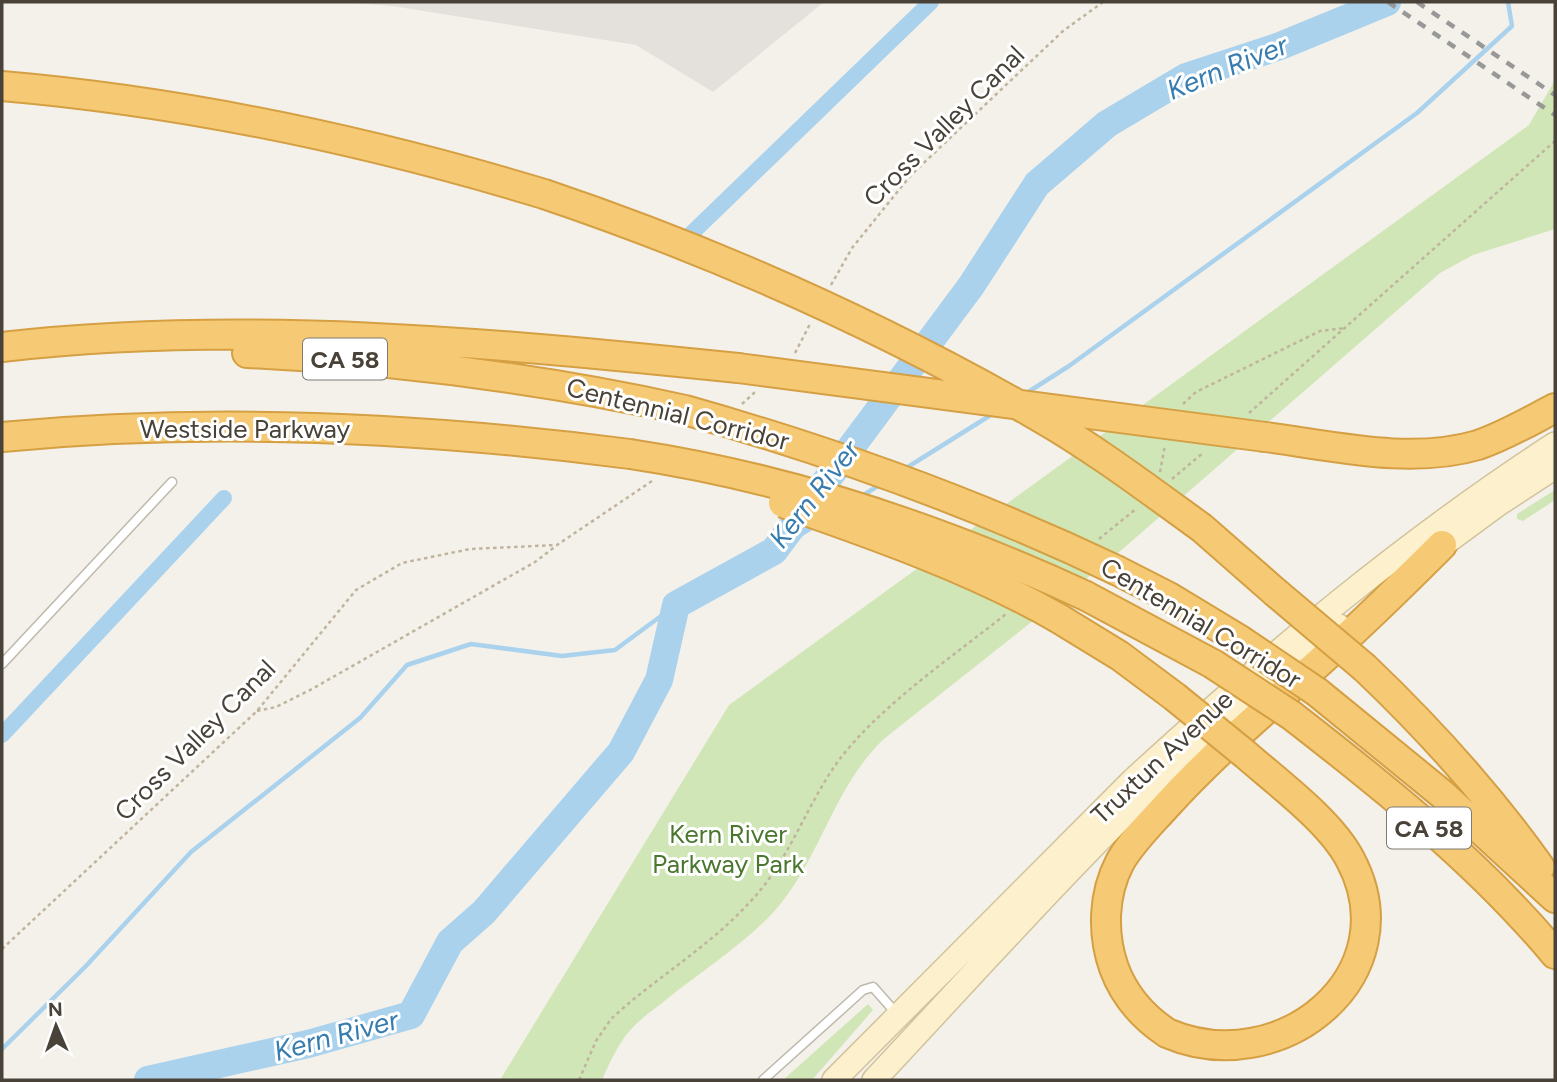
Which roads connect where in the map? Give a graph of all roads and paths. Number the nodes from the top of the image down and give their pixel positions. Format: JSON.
{"nodes":[{"id":1,"x":1103,"y":2,"type":"edge"},
{"id":2,"x":2,"y":86,"type":"edge"},
{"id":3,"x":826,"y":295,"type":"dead end"},
{"id":4,"x":813,"y":319,"type":"dead end"},
{"id":5,"x":1346,"y":328,"type":"dead end"},
{"id":6,"x":2,"y":349,"type":"edge"},
{"id":7,"x":793,"y":355,"type":"dead end"},
{"id":8,"x":755,"y":392,"type":"dead end"},
{"id":9,"x":1182,"y":405,"type":"dead end"},
{"id":10,"x":1555,"y":408,"type":"edge"},
{"id":11,"x":736,"y":410,"type":"dead end"},
{"id":12,"x":2,"y":437,"type":"edge"},
{"id":13,"x":1166,"y":443,"type":"dead end"},
{"id":14,"x":1555,"y":444,"type":"edge"},
{"id":15,"x":626,"y":457,"type":"junction"},
{"id":16,"x":1555,"y":467,"type":"edge"},
{"id":17,"x":1159,"y":477,"type":"dead end"},
{"id":18,"x":655,"y":478,"type":"dead end"},
{"id":19,"x":172,"y":482,"type":"dead end"},
{"id":20,"x":558,"y":545,"type":"junction"},
{"id":21,"x":1442,"y":545,"type":"junction"},
{"id":22,"x":2,"y":664,"type":"edge"},
{"id":23,"x":257,"y":711,"type":"junction"},
{"id":24,"x":1555,"y":890,"type":"edge"},
{"id":25,"x":1555,"y":898,"type":"edge"},
{"id":26,"x":2,"y":949,"type":"edge"},
{"id":27,"x":1555,"y":954,"type":"edge"},
{"id":28,"x":898,"y":1015,"type":"junction"},
{"id":29,"x":763,"y":1080,"type":"edge"},
{"id":30,"x":834,"y":1080,"type":"edge"},
{"id":31,"x":849,"y":1080,"type":"edge"},
{"id":32,"x":874,"y":1080,"type":"edge"}],
"edges":[{"from":1,"to":3,"type":"path","name":"Cross Valley Canal"},
{"from":2,"to":24,"type":"highway","bridge":true},
{"from":4,"to":7,"type":"path"},
{"from":5,"to":9,"type":"path"},
{"from":6,"to":10,"type":"highway","bridge":true},
{"from":6,"to":25,"type":"highway","name":"Centennial Corridor","number":"CA 58","bridge":true},
{"from":8,"to":11,"type":"path"},
{"from":12,"to":15,"type":"highway","name":"Westside Parkway"},
{"from":13,"to":17,"type":"path"},
{"from":14,"to":28,"type":"main road","name":"Truxtun Avenue"},
{"from":15,"to":21,"type":"highway","bridge":true},
{"from":15,"to":27,"type":"highway","name":"Centennial Corridor","number":"CA 58","bridge":true},
{"from":16,"to":21,"type":"main road","name":"Truxtun Avenue"},
{"from":18,"to":20,"type":"path"},
{"from":19,"to":22,"type":"lane"},
{"from":20,"to":23,"type":"path"},
{"from":20,"to":23,"type":"path","name":"Cross Valley Canal"},
{"from":21,"to":32,"type":"main road","name":"Truxtun Avenue"},
{"from":23,"to":26,"type":"path","name":"Cross Valley Canal"},
{"from":28,"to":29,"type":"lane"},
{"from":28,"to":30,"type":"main road","name":"Truxtun Avenue"},
{"from":28,"to":31,"type":"main road"}]}
